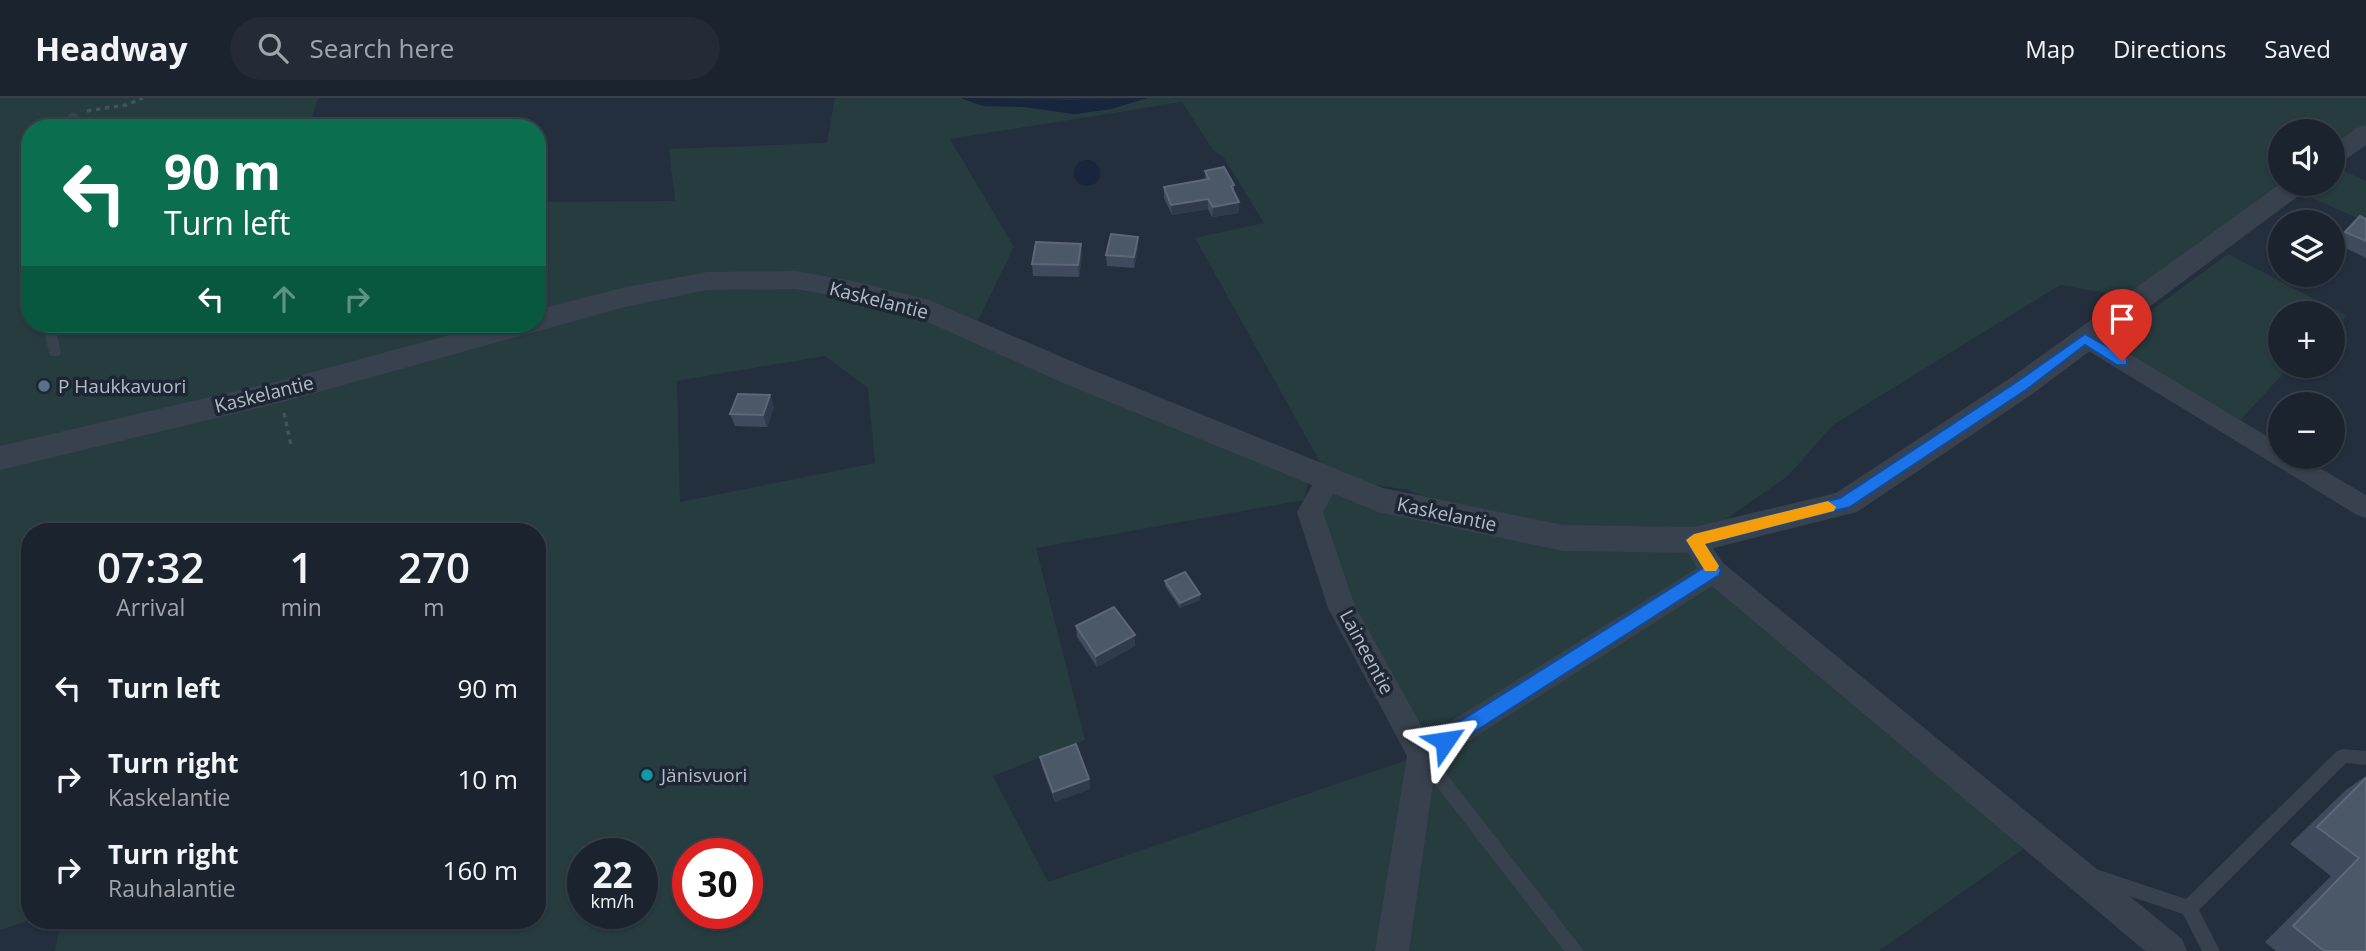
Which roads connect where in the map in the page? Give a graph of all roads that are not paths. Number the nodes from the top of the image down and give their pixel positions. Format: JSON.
{"nodes":[{"id":1,"x":73,"y":115,"type":"road end"},
{"id":2,"x":73,"y":119,"type":"edge"},
{"id":3,"x":2366,"y":133,"type":"edge"},
{"id":4,"x":2345,"y":148,"type":"edge"},
{"id":5,"x":2280,"y":196,"type":"edge"},
{"id":6,"x":546,"y":318,"type":"edge"},
{"id":7,"x":51,"y":333,"type":"edge"},
{"id":8,"x":492,"y":333,"type":"edge"},
{"id":9,"x":2085,"y":338,"type":"junction"},
{"id":10,"x":55,"y":353,"type":"dead end"},
{"id":11,"x":2268,"y":449,"type":"edge"},
{"id":12,"x":0,"y":458,"type":"edge"},
{"id":13,"x":2301,"y":469,"type":"edge"},
{"id":14,"x":1329,"y":478,"type":"junction"},
{"id":15,"x":2366,"y":508,"type":"edge"},
{"id":16,"x":1694,"y":540,"type":"junction"},
{"id":17,"x":1713,"y":570,"type":"junction"},
{"id":18,"x":1422,"y":755,"type":"junction"},
{"id":19,"x":2366,"y":758,"type":"edge"},
{"id":20,"x":2072,"y":869,"type":"junction"},
{"id":21,"x":2189,"y":908,"type":"junction"},
{"id":22,"x":1392,"y":951,"type":"edge"},
{"id":23,"x":1575,"y":951,"type":"edge"},
{"id":24,"x":2170,"y":951,"type":"edge"},
{"id":25,"x":2211,"y":951,"type":"edge"}],
"edges":[{"from":1,"to":2,"type":"lane"},
{"from":3,"to":4,"type":"street"},
{"from":5,"to":9,"type":"street","name":"Kaskelantie"},
{"from":6,"to":14,"type":"street","name":"Kaskelantie"},
{"from":7,"to":10,"type":"lane"},
{"from":8,"to":12,"type":"street","name":"Kaskelantie"},
{"from":9,"to":11,"type":"street"},
{"from":9,"to":16,"type":"street","name":"Kaskelantie"},
{"from":13,"to":15,"type":"street"},
{"from":14,"to":16,"type":"street","name":"Kaskelantie"},
{"from":14,"to":18,"type":"street","name":"Laineentie"},
{"from":16,"to":17,"type":"street"},
{"from":17,"to":18,"type":"street"},
{"from":17,"to":20,"type":"street"},
{"from":18,"to":22,"type":"street"},
{"from":18,"to":23,"type":"lane"},
{"from":19,"to":21,"type":"lane"},
{"from":20,"to":21,"type":"lane"},
{"from":20,"to":24,"type":"street"},
{"from":21,"to":25,"type":"lane"}]}
